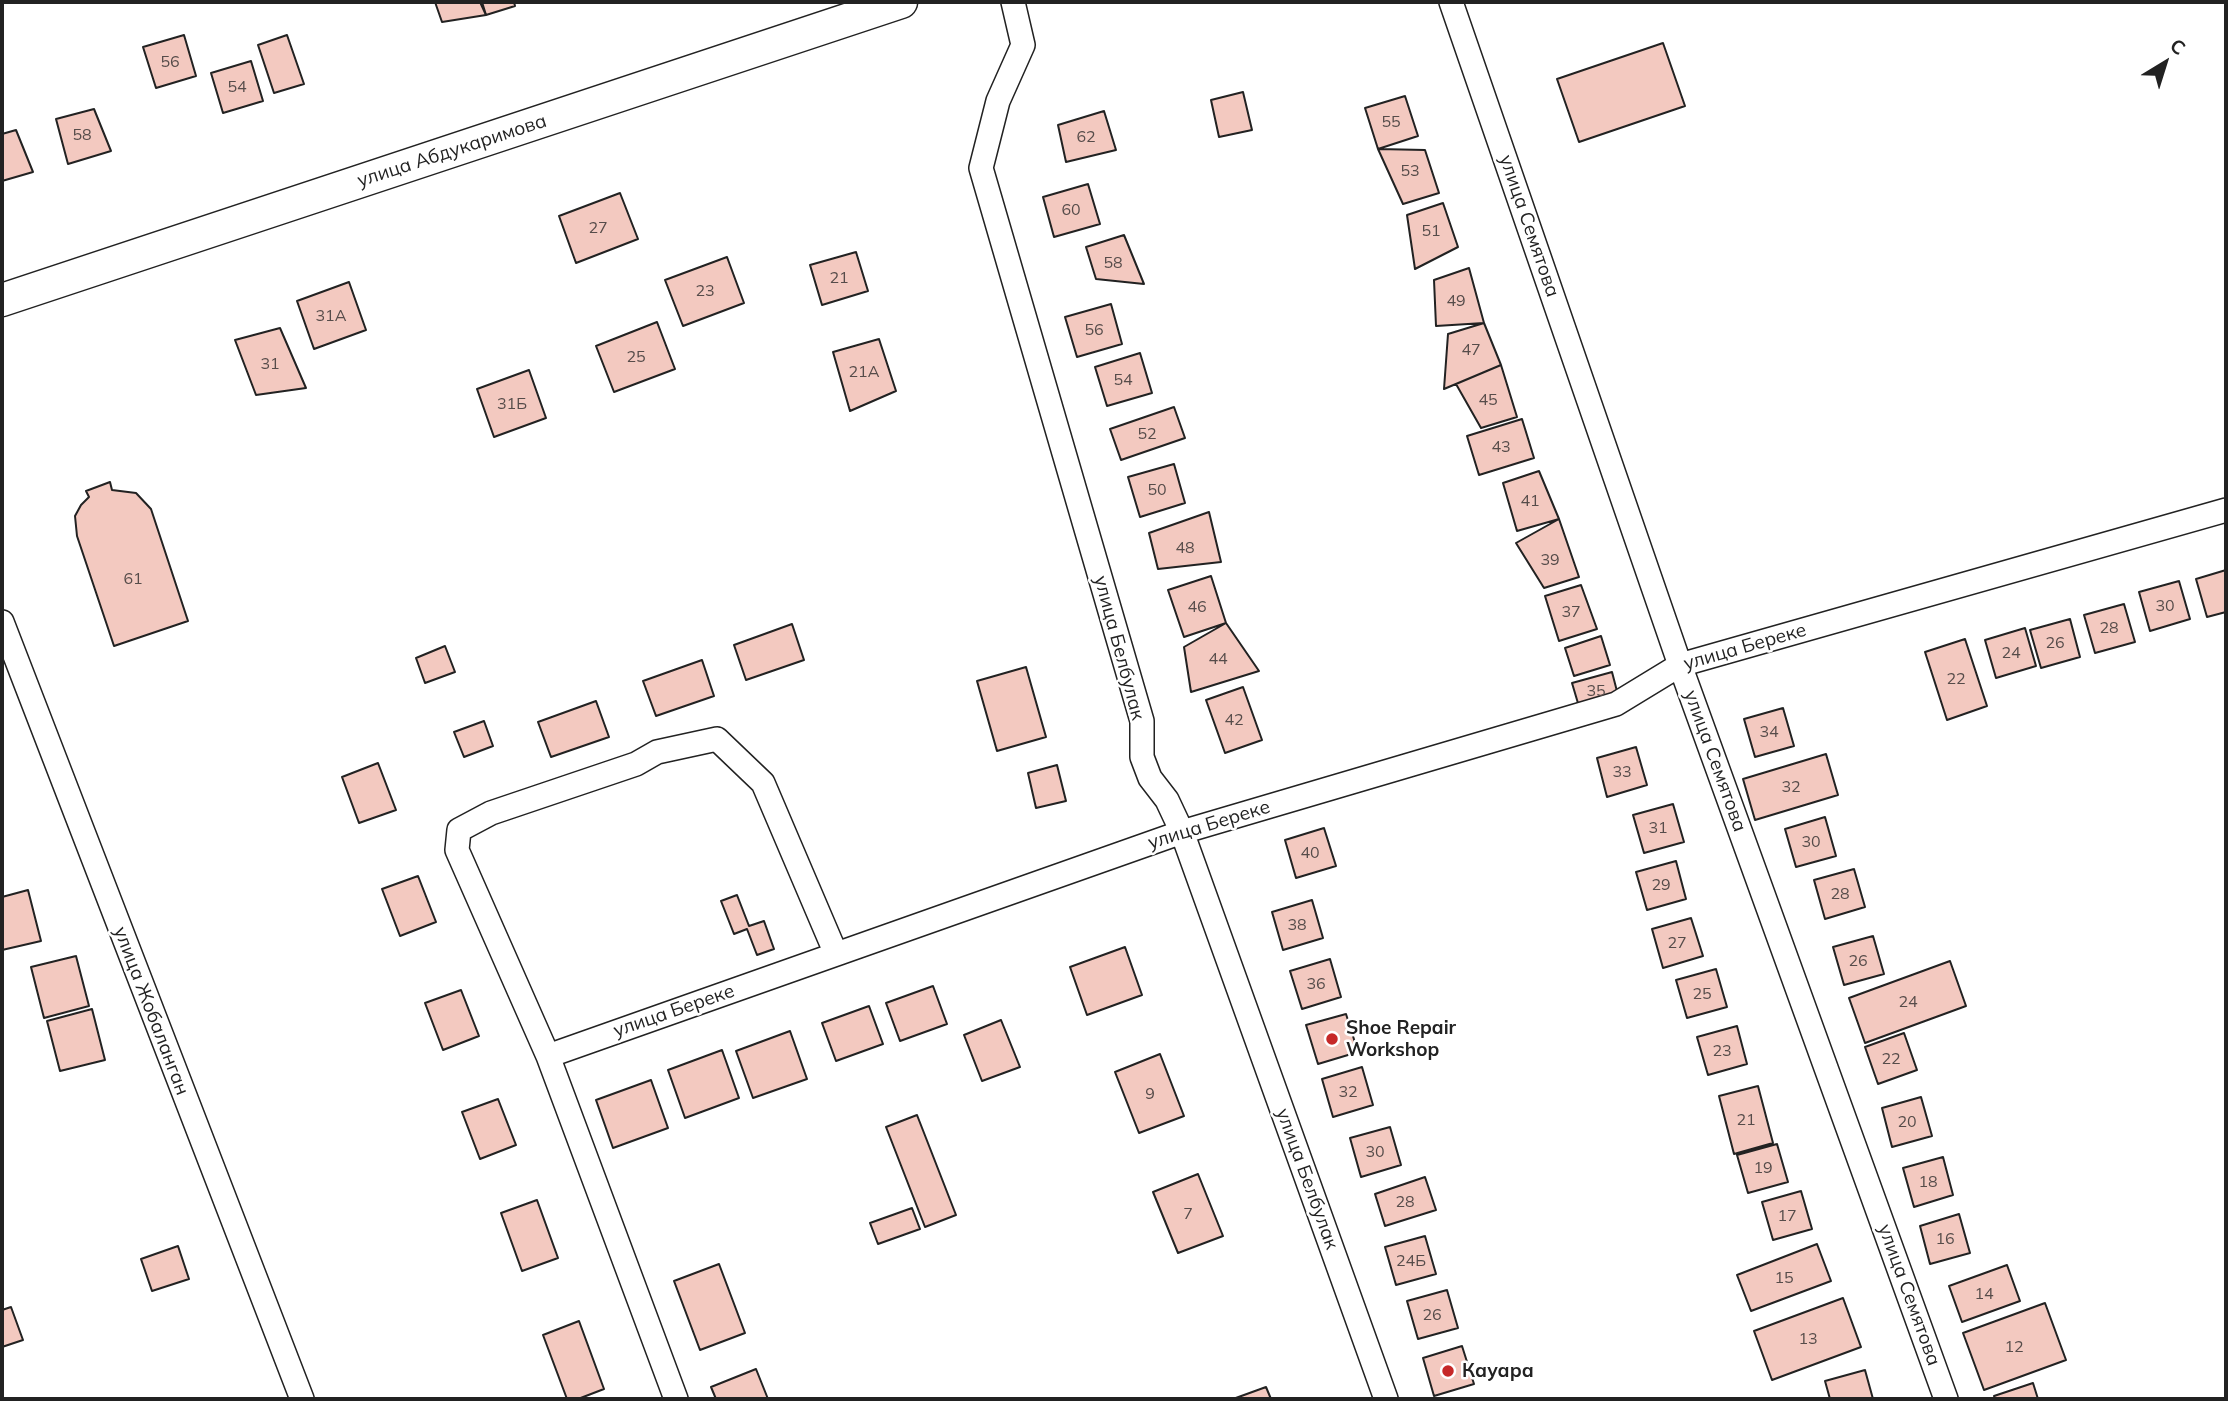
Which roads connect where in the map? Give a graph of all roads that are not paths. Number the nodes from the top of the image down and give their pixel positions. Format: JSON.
{"nodes":[{"id":1,"x":901,"y":2,"type":"edge"},
{"id":2,"x":1013,"y":2,"type":"edge"},
{"id":3,"x":1451,"y":2,"type":"edge"},
{"id":4,"x":2,"y":300,"type":"edge"},
{"id":5,"x":2226,"y":510,"type":"edge"},
{"id":6,"x":2,"y":622,"type":"edge"},
{"id":7,"x":1681,"y":665,"type":"junction"},
{"id":8,"x":1182,"y":832,"type":"junction"},
{"id":9,"x":836,"y":954,"type":"junction"},
{"id":10,"x":548,"y":1056,"type":"junction"},
{"id":11,"x":302,"y":1399,"type":"edge"},
{"id":12,"x":676,"y":1399,"type":"edge"},
{"id":13,"x":1385,"y":1399,"type":"edge"},
{"id":14,"x":1947,"y":1399,"type":"edge"}],
"edges":[{"from":1,"to":4,"type":"main road","name":"улица Абдукаримова"},
{"from":2,"to":8,"type":"street","name":"улица Белбулак"},
{"from":3,"to":7,"type":"street","name":"улица Семятова"},
{"from":5,"to":7,"type":"street","name":"улица Береке"},
{"from":6,"to":11,"type":"street","name":"улица Жобаланган"},
{"from":7,"to":8,"type":"street","name":"улица Береке"},
{"from":7,"to":14,"type":"street","name":"улица Семятова"},
{"from":8,"to":9,"type":"street","name":"улица Береке"},
{"from":8,"to":13,"type":"street","name":"улица Белбулак"},
{"from":9,"to":10,"type":"street","name":"улица Береке"},
{"from":9,"to":10,"type":"street"},
{"from":10,"to":12,"type":"street"}]}
